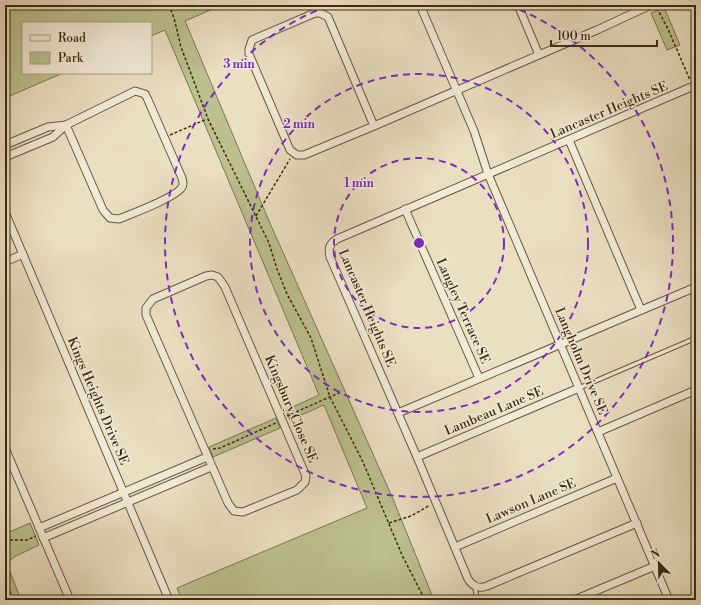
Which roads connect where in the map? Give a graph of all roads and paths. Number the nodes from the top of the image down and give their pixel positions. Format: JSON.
{"nodes":[{"id":1,"x":169,"y":5,"type":"edge"},
{"id":2,"x":420,"y":5,"type":"edge"},
{"id":3,"x":518,"y":5,"type":"edge"},
{"id":4,"x":651,"y":5,"type":"edge"},
{"id":5,"x":656,"y":5,"type":"edge"},
{"id":6,"x":540,"y":55,"type":"junction"},
{"id":7,"x":694,"y":86,"type":"edge"},
{"id":8,"x":457,"y":91,"type":"junction"},
{"id":9,"x":208,"y":119,"type":"junction"},
{"id":10,"x":66,"y":125,"type":"junction"},
{"id":11,"x":374,"y":126,"type":"junction"},
{"id":12,"x":165,"y":137,"type":"junction"},
{"id":13,"x":569,"y":140,"type":"junction"},
{"id":14,"x":5,"y":145,"type":"edge"},
{"id":15,"x":293,"y":154,"type":"junction"},
{"id":16,"x":5,"y":157,"type":"edge"},
{"id":17,"x":488,"y":174,"type":"junction"},
{"id":18,"x":405,"y":210,"type":"junction"},
{"id":19,"x":5,"y":212,"type":"edge"},
{"id":20,"x":256,"y":216,"type":"junction"},
{"id":21,"x":23,"y":254,"type":"junction"},
{"id":22,"x":5,"y":262,"type":"edge"},
{"id":23,"x":696,"y":287,"type":"edge"},
{"id":24,"x":641,"y":310,"type":"junction"},
{"id":25,"x":696,"y":338,"type":"edge"},
{"id":26,"x":560,"y":344,"type":"junction"},
{"id":27,"x":479,"y":378,"type":"junction"},
{"id":28,"x":579,"y":388,"type":"junction"},
{"id":29,"x":696,"y":390,"type":"edge"},
{"id":30,"x":341,"y":392,"type":"dead end"},
{"id":31,"x":330,"y":397,"type":"junction"},
{"id":32,"x":398,"y":413,"type":"junction"},
{"id":33,"x":283,"y":420,"type":"junction"},
{"id":34,"x":598,"y":432,"type":"junction"},
{"id":35,"x":5,"y":448,"type":"edge"},
{"id":36,"x":206,"y":454,"type":"junction"},
{"id":37,"x":417,"y":457,"type":"junction"},
{"id":38,"x":211,"y":467,"type":"junction"},
{"id":39,"x":618,"y":478,"type":"junction"},
{"id":40,"x":124,"y":492,"type":"junction"},
{"id":41,"x":128,"y":502,"type":"junction"},
{"id":42,"x":430,"y":505,"type":"dead end"},
{"id":43,"x":389,"y":523,"type":"junction"},
{"id":44,"x":636,"y":523,"type":"junction"},
{"id":45,"x":42,"y":533,"type":"junction"},
{"id":46,"x":5,"y":540,"type":"edge"},
{"id":47,"x":455,"y":547,"type":"junction"},
{"id":48,"x":655,"y":566,"type":"junction"},
{"id":49,"x":5,"y":582,"type":"edge"},
{"id":50,"x":476,"y":587,"type":"junction"},
{"id":51,"x":696,"y":596,"type":"edge"},
{"id":52,"x":14,"y":600,"type":"edge"},
{"id":53,"x":70,"y":600,"type":"edge"},
{"id":54,"x":169,"y":600,"type":"edge"},
{"id":55,"x":425,"y":600,"type":"edge"},
{"id":56,"x":477,"y":600,"type":"edge"},
{"id":57,"x":574,"y":600,"type":"edge"},
{"id":58,"x":669,"y":600,"type":"edge"},
{"id":59,"x":686,"y":600,"type":"edge"}],
"edges":[{"from":1,"to":9,"type":"path"},
{"from":2,"to":8,"type":"street","name":"Langholm Drive SE"},
{"from":3,"to":6,"type":"street"},
{"from":4,"to":6,"type":"street"},
{"from":5,"to":7,"type":"path"},
{"from":6,"to":8,"type":"street"},
{"from":7,"to":13,"type":"street","name":"Lancaster Heights SE"},
{"from":8,"to":11,"type":"street"},
{"from":8,"to":17,"type":"street","name":"Langholm Drive SE"},
{"from":9,"to":12,"type":"path"},
{"from":9,"to":20,"type":"path"},
{"from":10,"to":12,"type":"street"},
{"from":10,"to":12,"type":"street"},
{"from":10,"to":14,"type":"street"},
{"from":10,"to":16,"type":"street"},
{"from":11,"to":15,"type":"street"},
{"from":11,"to":15,"type":"street"},
{"from":13,"to":17,"type":"street","name":"Lancaster Heights SE"},
{"from":13,"to":24,"type":"street"},
{"from":15,"to":20,"type":"path"},
{"from":17,"to":18,"type":"street","name":"Lancaster Heights SE"},
{"from":17,"to":26,"type":"street","name":"Langholm Drive SE"},
{"from":18,"to":27,"type":"street","name":"Langley Terrace SE"},
{"from":18,"to":32,"type":"street","name":"Lancaster Heights SE"},
{"from":19,"to":21,"type":"street","name":"Kings Heights Drive SE"},
{"from":20,"to":31,"type":"path"},
{"from":21,"to":22,"type":"street"},
{"from":21,"to":40,"type":"street","name":"Kings Heights Drive SE"},
{"from":23,"to":24,"type":"street"},
{"from":24,"to":26,"type":"street"},
{"from":25,"to":28,"type":"lane"},
{"from":26,"to":27,"type":"street"},
{"from":26,"to":28,"type":"street","name":"Langholm Drive SE"},
{"from":27,"to":32,"type":"street"},
{"from":28,"to":34,"type":"street","name":"Langholm Drive SE"},
{"from":28,"to":37,"type":"street","name":"Lambeau Lane SE"},
{"from":29,"to":34,"type":"street"},
{"from":30,"to":31,"type":"path"},
{"from":31,"to":33,"type":"path"},
{"from":31,"to":43,"type":"path"},
{"from":32,"to":37,"type":"street","name":"Lancaster Heights SE"},
{"from":33,"to":36,"type":"path"},
{"from":33,"to":36,"type":"street","name":"Kingsbury Close SE"},
{"from":33,"to":38,"type":"street","name":"Kingsbury Close SE"},
{"from":34,"to":39,"type":"street","name":"Langholm Drive SE"},
{"from":35,"to":45,"type":"street"},
{"from":36,"to":38,"type":"street","name":"Kingsbury Close SE"},
{"from":36,"to":40,"type":"street"},
{"from":37,"to":47,"type":"street","name":"Lancaster Heights SE"},
{"from":38,"to":41,"type":"street"},
{"from":39,"to":44,"type":"street","name":"Langholm Drive SE"},
{"from":39,"to":47,"type":"street","name":"Lawson Lane SE"},
{"from":40,"to":41,"type":"street","name":"Kings Heights Drive SE"},
{"from":40,"to":45,"type":"street"},
{"from":41,"to":45,"type":"street"},
{"from":41,"to":54,"type":"street","name":"Kings Heights Drive SE"},
{"from":42,"to":43,"type":"path"},
{"from":43,"to":55,"type":"path"},
{"from":44,"to":48,"type":"street","name":"Langholm Drive SE"},
{"from":44,"to":50,"type":"street"},
{"from":45,"to":46,"type":"path"},
{"from":45,"to":53,"type":"street"},
{"from":47,"to":50,"type":"street","name":"Lancaster Heights SE"},
{"from":48,"to":57,"type":"street"},
{"from":48,"to":58,"type":"street","name":"Langholm Drive SE"},
{"from":49,"to":52,"type":"path"},
{"from":50,"to":56,"type":"lane"},
{"from":51,"to":59,"type":"path"}]}
